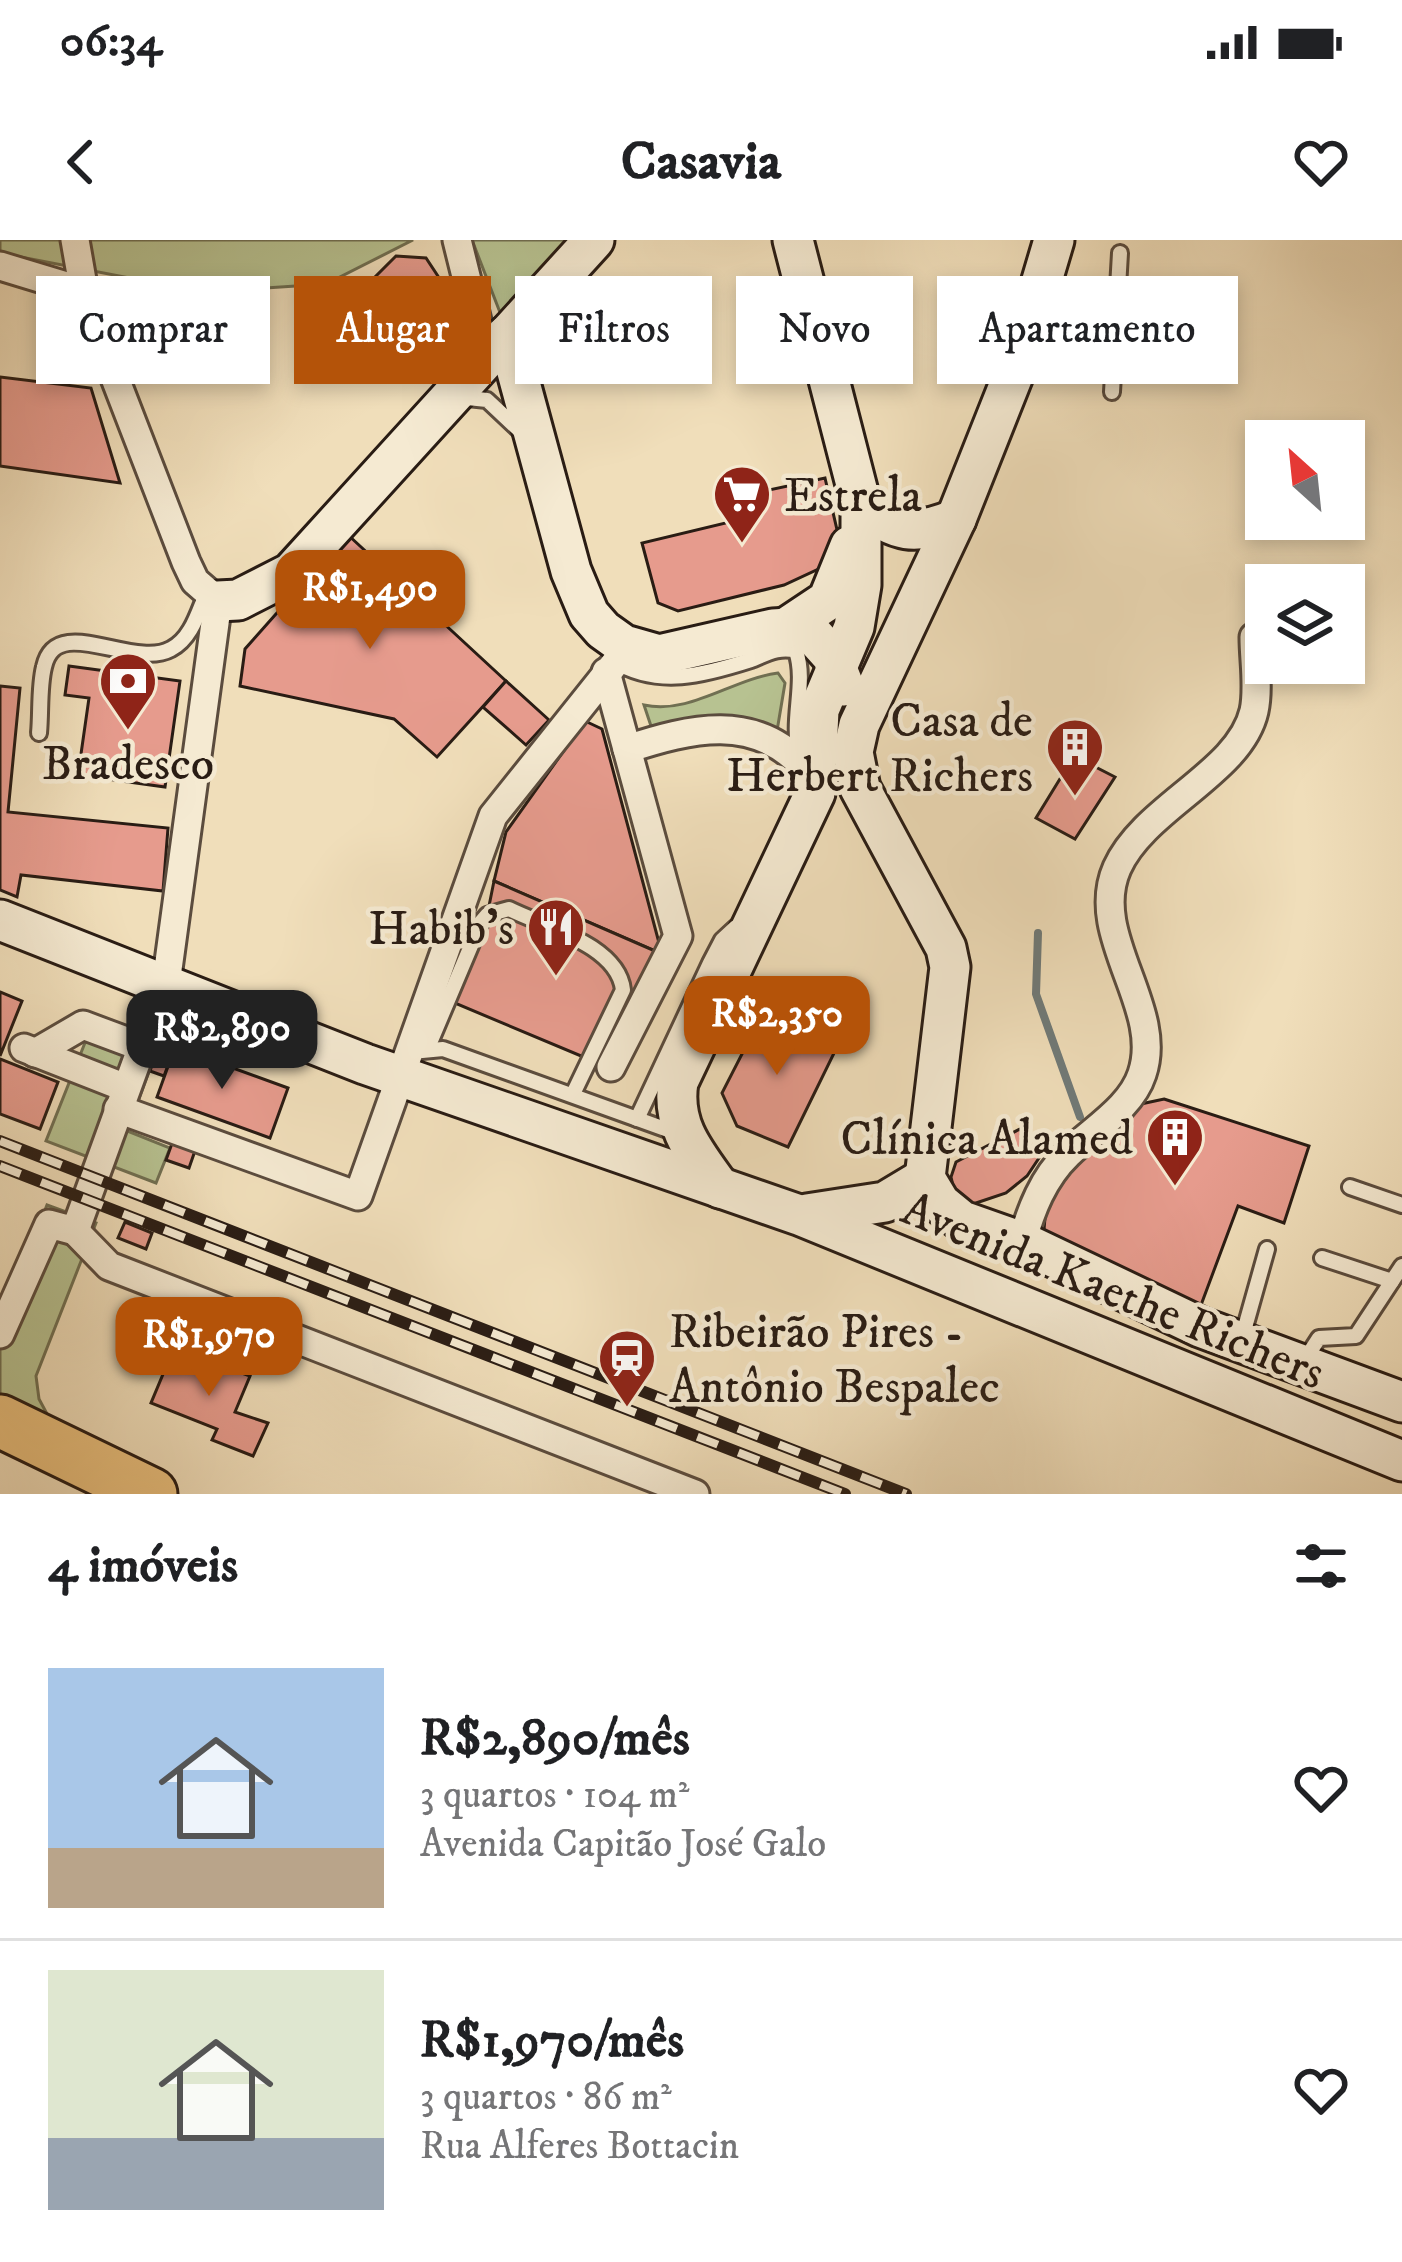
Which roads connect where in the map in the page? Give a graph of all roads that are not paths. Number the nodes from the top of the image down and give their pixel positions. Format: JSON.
{"nodes":[{"id":1,"x":75,"y":240,"type":"edge"},
{"id":2,"x":457,"y":240,"type":"edge"},
{"id":3,"x":594,"y":240,"type":"edge"},
{"id":4,"x":793,"y":240,"type":"edge"},
{"id":5,"x":1054,"y":240,"type":"edge"},
{"id":6,"x":1120,"y":253,"type":"dead end"},
{"id":7,"x":0,"y":266,"type":"edge"},
{"id":8,"x":81,"y":276,"type":"edge"},
{"id":9,"x":36,"y":277,"type":"edge"},
{"id":10,"x":496,"y":346,"type":"junction"},
{"id":11,"x":117,"y":384,"type":"edge"},
{"id":12,"x":1112,"y":392,"type":"dead end"},
{"id":13,"x":453,"y":396,"type":"junction"},
{"id":14,"x":861,"y":512,"type":"junction"},
{"id":15,"x":956,"y":519,"type":"junction"},
{"id":16,"x":212,"y":598,"type":"junction"},
{"id":17,"x":786,"y":628,"type":"junction"},
{"id":18,"x":595,"y":647,"type":"junction"},
{"id":19,"x":836,"y":666,"type":"junction"},
{"id":20,"x":1253,"y":684,"type":"edge"},
{"id":21,"x":859,"y":725,"type":"junction"},
{"id":22,"x":39,"y":733,"type":"dead end"},
{"id":23,"x":627,"y":749,"type":"junction"},
{"id":24,"x":803,"y":766,"type":"junction"},
{"id":25,"x":0,"y":920,"type":"edge"},
{"id":26,"x":159,"y":1002,"type":"junction"},
{"id":27,"x":142,"y":1047,"type":"junction"},
{"id":28,"x":399,"y":1061,"type":"junction"},
{"id":29,"x":611,"y":1067,"type":"dead end"},
{"id":30,"x":573,"y":1094,"type":"junction"},
{"id":31,"x":122,"y":1099,"type":"junction"},
{"id":32,"x":637,"y":1119,"type":"junction"},
{"id":33,"x":684,"y":1136,"type":"junction"},
{"id":34,"x":925,"y":1178,"type":"junction"},
{"id":35,"x":1350,"y":1187,"type":"dead end"},
{"id":36,"x":720,"y":1188,"type":"junction"},
{"id":37,"x":1402,"y":1205,"type":"edge"},
{"id":38,"x":800,"y":1215,"type":"junction"},
{"id":39,"x":62,"y":1227,"type":"junction"},
{"id":40,"x":1022,"y":1242,"type":"junction"},
{"id":41,"x":1267,"y":1250,"type":"dead end"},
{"id":42,"x":1322,"y":1258,"type":"dead end"},
{"id":43,"x":1402,"y":1266,"type":"edge"},
{"id":44,"x":1392,"y":1281,"type":"junction"},
{"id":45,"x":1069,"y":1327,"type":"junction"},
{"id":46,"x":0,"y":1334,"type":"edge"},
{"id":47,"x":1241,"y":1342,"type":"junction"},
{"id":48,"x":1302,"y":1365,"type":"junction"},
{"id":49,"x":1402,"y":1402,"type":"edge"},
{"id":50,"x":0,"y":1421,"type":"edge"},
{"id":51,"x":0,"y":1460,"type":"edge"},
{"id":52,"x":1402,"y":1461,"type":"edge"},
{"id":53,"x":92,"y":1494,"type":"edge"},
{"id":54,"x":151,"y":1494,"type":"edge"},
{"id":55,"x":695,"y":1494,"type":"edge"}],
"edges":[{"from":1,"to":8,"type":"street"},
{"from":2,"to":10,"type":"street"},
{"from":3,"to":10,"type":"main road"},
{"from":4,"to":14,"type":"main road"},
{"from":5,"to":15,"type":"main road"},
{"from":6,"to":12,"type":"lane"},
{"from":7,"to":9,"type":"street"},
{"from":10,"to":13,"type":"main road"},
{"from":10,"to":17,"type":"main road"},
{"from":11,"to":16,"type":"street"},
{"from":13,"to":16,"type":"main road"},
{"from":13,"to":18,"type":"lane"},
{"from":14,"to":15,"type":"main road"},
{"from":14,"to":17,"type":"main road"},
{"from":14,"to":19,"type":"main road"},
{"from":15,"to":21,"type":"main road"},
{"from":16,"to":22,"type":"lane"},
{"from":16,"to":26,"type":"street"},
{"from":17,"to":19,"type":"main road"},
{"from":18,"to":23,"type":"street"},
{"from":18,"to":24,"type":"lane"},
{"from":18,"to":28,"type":"street"},
{"from":19,"to":21,"type":"main road"},
{"from":19,"to":33,"type":"main road"},
{"from":20,"to":40,"type":"street"},
{"from":21,"to":34,"type":"main road"},
{"from":23,"to":24,"type":"street"},
{"from":23,"to":29,"type":"street"},
{"from":24,"to":32,"type":"lane"},
{"from":25,"to":26,"type":"main road","name":"Avenida Kaethe Richers"},
{"from":26,"to":27,"type":"street"},
{"from":26,"to":28,"type":"main road","name":"Avenida Kaethe Richers"},
{"from":27,"to":31,"type":"street"},
{"from":27,"to":31,"type":"street"},
{"from":28,"to":30,"type":"lane"},
{"from":28,"to":30,"type":"lane"},
{"from":28,"to":31,"type":"street"},
{"from":28,"to":36,"type":"main road","name":"Avenida Kaethe Richers"},
{"from":30,"to":32,"type":"lane"},
{"from":31,"to":39,"type":"street"},
{"from":32,"to":33,"type":"lane"},
{"from":33,"to":36,"type":"main road"},
{"from":34,"to":38,"type":"main road"},
{"from":34,"to":40,"type":"main road","name":"Avenida Kaethe Richers"},
{"from":35,"to":37,"type":"lane"},
{"from":36,"to":38,"type":"main road","name":"Avenida Kaethe Richers"},
{"from":38,"to":45,"type":"main road","name":"Avenida Kaethe Richers"},
{"from":39,"to":46,"type":"street"},
{"from":39,"to":55,"type":"street"},
{"from":40,"to":45,"type":"main road"},
{"from":40,"to":47,"type":"main road","name":"Avenida Kaethe Richers"},
{"from":41,"to":47,"type":"lane"},
{"from":42,"to":44,"type":"lane"},
{"from":43,"to":44,"type":"lane"},
{"from":44,"to":48,"type":"lane"},
{"from":45,"to":52,"type":"main road","name":"Avenida Kaethe Richers"},
{"from":47,"to":48,"type":"main road","name":"Avenida Kaethe Richers"},
{"from":48,"to":49,"type":"main road","name":"Avenida Kaethe Richers"},
{"from":50,"to":54,"type":"highway"},
{"from":51,"to":53,"type":"highway"}]}
